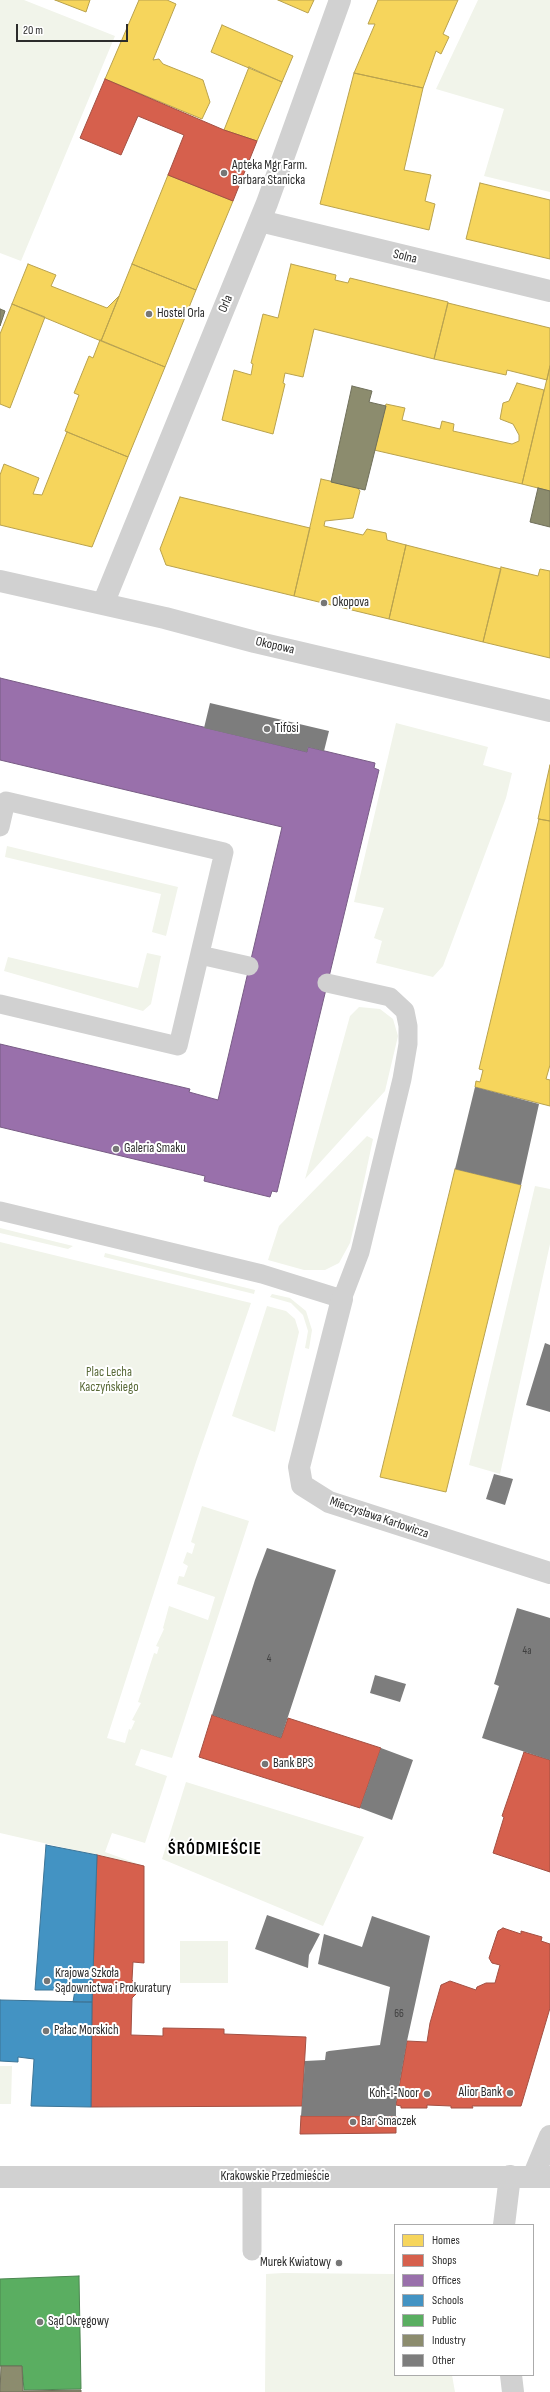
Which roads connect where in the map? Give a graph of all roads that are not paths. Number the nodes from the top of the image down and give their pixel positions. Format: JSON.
{"nodes":[{"id":1,"x":340,"y":0,"type":"edge"},
{"id":2,"x":260,"y":221,"type":"junction"},
{"id":3,"x":550,"y":291,"type":"edge"},
{"id":4,"x":0,"y":581,"type":"edge"},
{"id":5,"x":103,"y":604,"type":"junction"},
{"id":6,"x":550,"y":711,"type":"edge"},
{"id":7,"x":0,"y":827,"type":"edge"},
{"id":8,"x":200,"y":955,"type":"junction"},
{"id":9,"x":250,"y":966,"type":"dead end"},
{"id":10,"x":328,"y":983,"type":"dead end"},
{"id":11,"x":0,"y":1004,"type":"edge"},
{"id":12,"x":0,"y":1211,"type":"edge"},
{"id":13,"x":342,"y":1299,"type":"junction"},
{"id":14,"x":550,"y":1573,"type":"edge"},
{"id":15,"x":550,"y":2136,"type":"edge"},
{"id":16,"x":510,"y":2176,"type":"junction"},
{"id":17,"x":0,"y":2177,"type":"edge"},
{"id":18,"x":252,"y":2177,"type":"junction"},
{"id":19,"x":542,"y":2177,"type":"edge"},
{"id":20,"x":504,"y":2224,"type":"edge"},
{"id":21,"x":252,"y":2251,"type":"dead end"},
{"id":22,"x":511,"y":2376,"type":"edge"},
{"id":23,"x":513,"y":2392,"type":"edge"}],
"edges":[{"from":1,"to":2,"type":"street","name":"Orla"},
{"from":2,"to":3,"type":"street","name":"Solna"},
{"from":2,"to":5,"type":"street","name":"Orla"},
{"from":4,"to":5,"type":"street","name":"Okopowa"},
{"from":5,"to":6,"type":"street","name":"Okopowa"},
{"from":7,"to":8,"type":"lane"},
{"from":8,"to":9,"type":"lane"},
{"from":8,"to":11,"type":"lane"},
{"from":10,"to":13,"type":"lane"},
{"from":12,"to":13,"type":"lane"},
{"from":13,"to":14,"type":"street","name":"Mieczysława Karłowicza"},
{"from":15,"to":19,"type":"street"},
{"from":16,"to":18,"type":"street","name":"Krakowskie Przedmieście"},
{"from":16,"to":19,"type":"street","name":"Krakowskie Przedmieście"},
{"from":16,"to":20,"type":"street"},
{"from":17,"to":18,"type":"street","name":"Krakowskie Przedmieście"},
{"from":18,"to":21,"type":"lane"},
{"from":22,"to":23,"type":"street"}]}
